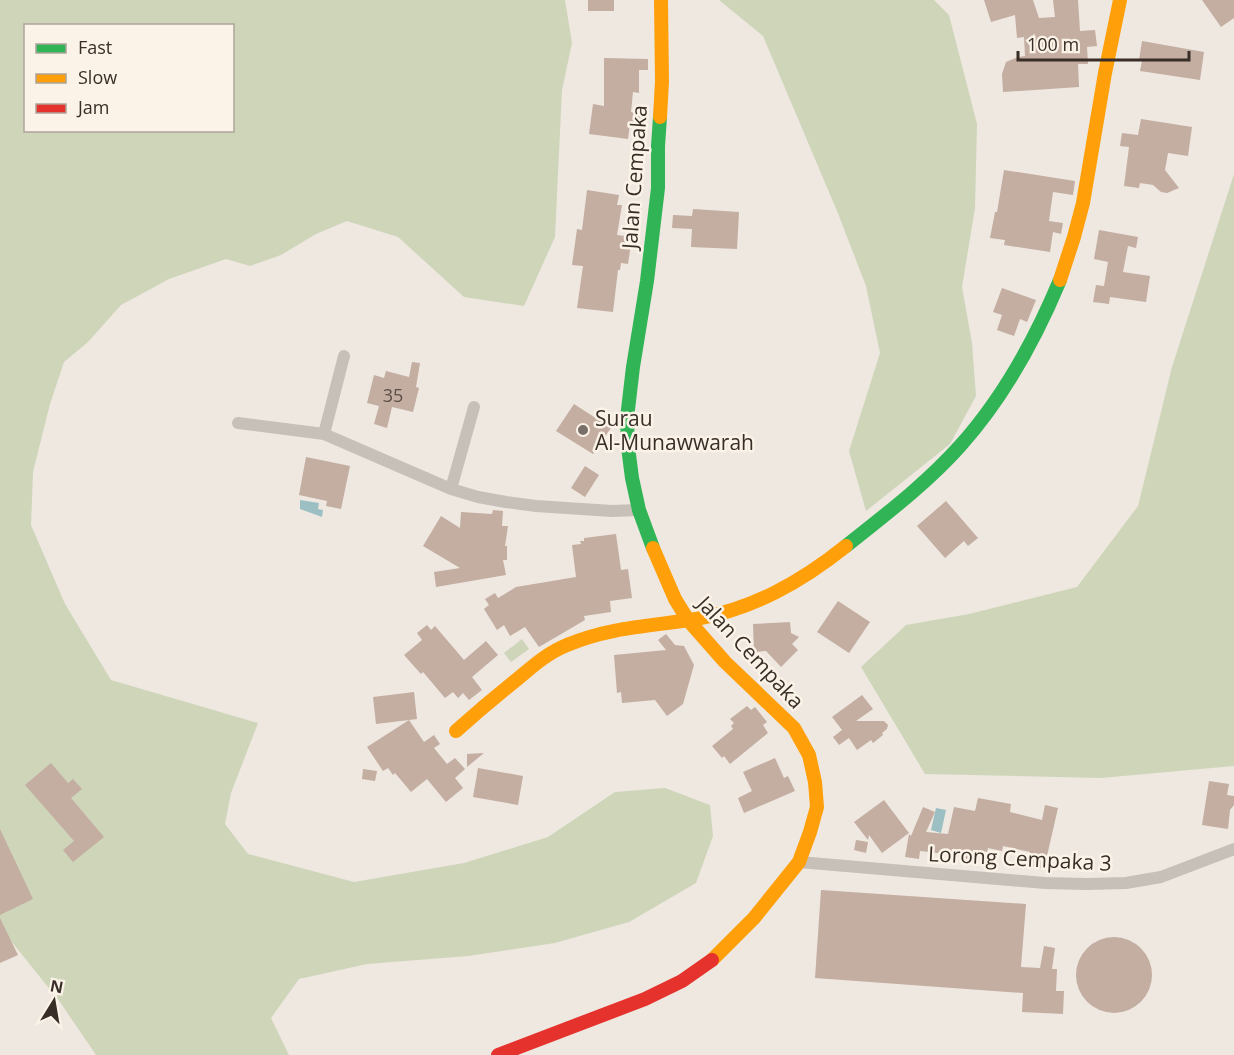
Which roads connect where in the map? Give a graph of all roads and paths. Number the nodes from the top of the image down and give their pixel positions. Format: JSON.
{"nodes":[{"id":1,"x":661,"y":0,"type":"edge"},
{"id":2,"x":1120,"y":0,"type":"edge"},
{"id":3,"x":344,"y":356,"type":"dead end"},
{"id":4,"x":474,"y":407,"type":"dead end"},
{"id":5,"x":238,"y":423,"type":"dead end"},
{"id":6,"x":324,"y":434,"type":"junction"},
{"id":7,"x":451,"y":489,"type":"junction"},
{"id":8,"x":639,"y":510,"type":"junction"},
{"id":9,"x":688,"y":620,"type":"junction"},
{"id":10,"x":456,"y":731,"type":"dead end"},
{"id":11,"x":1234,"y":849,"type":"edge"},
{"id":12,"x":799,"y":861,"type":"junction"},
{"id":13,"x":498,"y":1055,"type":"edge"}],
"edges":[{"from":1,"to":8,"type":"street","name":"Jalan Cempaka"},
{"from":2,"to":9,"type":"street"},
{"from":3,"to":6,"type":"street"},
{"from":4,"to":7,"type":"street"},
{"from":5,"to":6,"type":"street"},
{"from":6,"to":7,"type":"street"},
{"from":7,"to":8,"type":"street"},
{"from":8,"to":9,"type":"street","name":"Jalan Cempaka"},
{"from":9,"to":10,"type":"street"},
{"from":9,"to":12,"type":"street","name":"Jalan Cempaka"},
{"from":11,"to":12,"type":"street","name":"Lorong Cempaka 3"},
{"from":12,"to":13,"type":"street","name":"Jalan Cempaka"}]}
